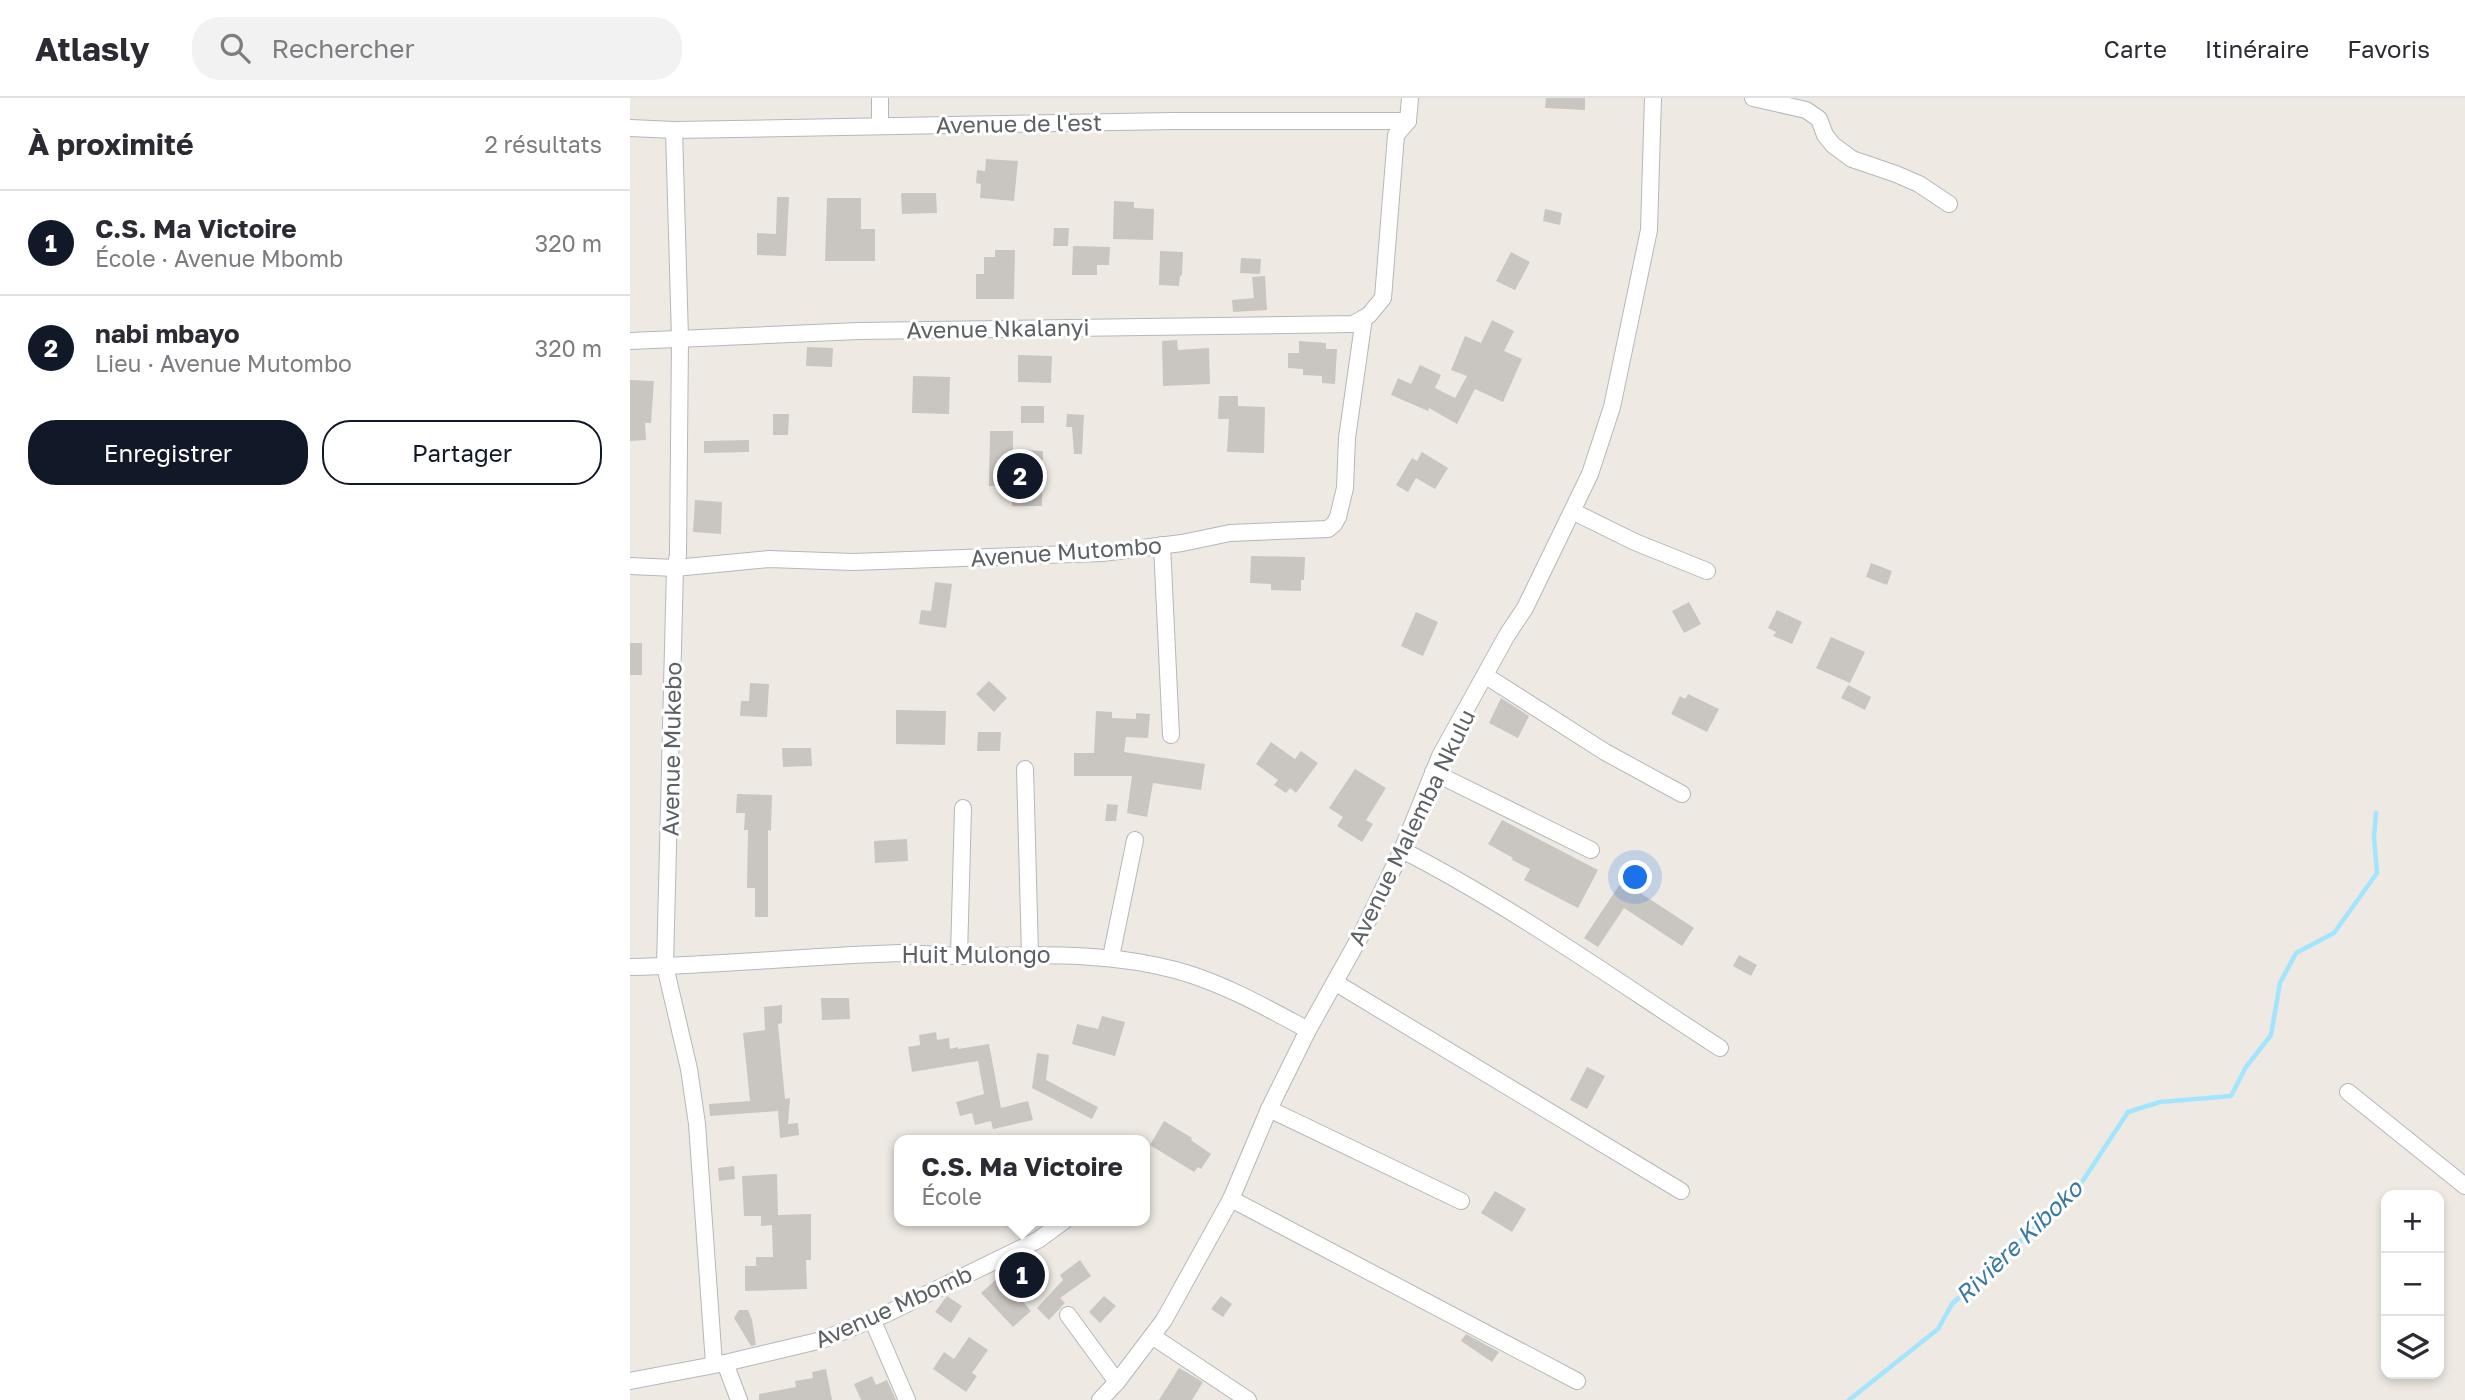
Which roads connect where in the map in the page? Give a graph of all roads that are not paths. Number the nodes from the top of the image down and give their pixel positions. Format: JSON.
{"nodes":[{"id":1,"x":880,"y":98,"type":"edge"},
{"id":2,"x":1409,"y":98,"type":"edge"},
{"id":3,"x":1653,"y":98,"type":"edge"},
{"id":4,"x":1753,"y":98,"type":"edge"},
{"id":5,"x":1408,"y":121,"type":"junction"},
{"id":6,"x":880,"y":125,"type":"junction"},
{"id":7,"x":630,"y":128,"type":"edge"},
{"id":8,"x":674,"y":130,"type":"junction"},
{"id":9,"x":1949,"y":204,"type":"dead end"},
{"id":10,"x":1364,"y":318,"type":"junction"},
{"id":11,"x":680,"y":338,"type":"junction"},
{"id":12,"x":630,"y":341,"type":"edge"},
{"id":13,"x":1574,"y":512,"type":"junction"},
{"id":14,"x":1162,"y":545,"type":"junction"},
{"id":15,"x":630,"y":566,"type":"edge"},
{"id":16,"x":675,"y":568,"type":"junction"},
{"id":17,"x":1707,"y":571,"type":"dead end"},
{"id":18,"x":1486,"y":676,"type":"junction"},
{"id":19,"x":1171,"y":734,"type":"dead end"},
{"id":20,"x":1025,"y":769,"type":"dead end"},
{"id":21,"x":1433,"y":772,"type":"junction"},
{"id":22,"x":1682,"y":794,"type":"dead end"},
{"id":23,"x":963,"y":808,"type":"dead end"},
{"id":24,"x":1135,"y":840,"type":"dead end"},
{"id":25,"x":1402,"y":850,"type":"junction"},
{"id":26,"x":1591,"y":850,"type":"dead end"},
{"id":27,"x":1030,"y":954,"type":"junction"},
{"id":28,"x":960,"y":956,"type":"junction"},
{"id":29,"x":1111,"y":957,"type":"junction"},
{"id":30,"x":665,"y":966,"type":"junction"},
{"id":31,"x":630,"y":967,"type":"edge"},
{"id":32,"x":1336,"y":983,"type":"junction"},
{"id":33,"x":1308,"y":1030,"type":"junction"},
{"id":34,"x":1720,"y":1048,"type":"dead end"},
{"id":35,"x":2348,"y":1092,"type":"dead end"},
{"id":36,"x":1269,"y":1109,"type":"junction"},
{"id":37,"x":2465,"y":1186,"type":"edge"},
{"id":38,"x":1681,"y":1191,"type":"dead end"},
{"id":39,"x":1231,"y":1199,"type":"junction"},
{"id":40,"x":1461,"y":1201,"type":"dead end"},
{"id":41,"x":1056,"y":1226,"type":"edge"},
{"id":42,"x":1068,"y":1315,"type":"dead end"},
{"id":43,"x":872,"y":1319,"type":"junction"},
{"id":44,"x":1152,"y":1336,"type":"junction"},
{"id":45,"x":719,"y":1363,"type":"junction"},
{"id":46,"x":630,"y":1381,"type":"edge"},
{"id":47,"x":1577,"y":1381,"type":"dead end"},
{"id":48,"x":1117,"y":1382,"type":"junction"},
{"id":49,"x":739,"y":1400,"type":"edge"},
{"id":50,"x":907,"y":1400,"type":"edge"},
{"id":51,"x":1100,"y":1400,"type":"edge"},
{"id":52,"x":1248,"y":1400,"type":"edge"}],
"edges":[{"from":1,"to":6,"type":"street"},
{"from":2,"to":5,"type":"street"},
{"from":3,"to":13,"type":"street","name":"Avenue Malemba Nkulu"},
{"from":4,"to":9,"type":"street"},
{"from":5,"to":6,"type":"street","name":"Avenue de l'est"},
{"from":5,"to":10,"type":"street"},
{"from":6,"to":8,"type":"street","name":"Avenue de l'est"},
{"from":7,"to":8,"type":"street","name":"Avenue de l'est"},
{"from":8,"to":11,"type":"street","name":"Avenue Mukebo"},
{"from":10,"to":11,"type":"street","name":"Avenue Nkalanyi"},
{"from":10,"to":14,"type":"street","name":"Avenue Mutombo"},
{"from":11,"to":12,"type":"street","name":"Avenue Nkalanyi"},
{"from":11,"to":16,"type":"street","name":"Avenue Mukebo"},
{"from":13,"to":17,"type":"street"},
{"from":13,"to":18,"type":"street","name":"Avenue Malemba Nkulu"},
{"from":14,"to":16,"type":"street","name":"Avenue Mutombo"},
{"from":14,"to":19,"type":"street"},
{"from":15,"to":16,"type":"street","name":"Avenue Mutombo"},
{"from":16,"to":30,"type":"street","name":"Avenue Mukebo"},
{"from":18,"to":21,"type":"street","name":"Avenue Malemba Nkulu"},
{"from":18,"to":22,"type":"street"},
{"from":20,"to":27,"type":"street"},
{"from":21,"to":25,"type":"street","name":"Avenue Malemba Nkulu"},
{"from":21,"to":26,"type":"street"},
{"from":23,"to":28,"type":"street"},
{"from":24,"to":29,"type":"street"},
{"from":25,"to":32,"type":"street","name":"Avenue Malemba Nkulu"},
{"from":25,"to":34,"type":"street"},
{"from":27,"to":28,"type":"street","name":"Huit Mulongo"},
{"from":27,"to":29,"type":"street","name":"Huit Mulongo"},
{"from":28,"to":30,"type":"street","name":"Huit Mulongo"},
{"from":29,"to":33,"type":"street","name":"Huit Mulongo"},
{"from":30,"to":31,"type":"street","name":"Huit Mulongo"},
{"from":30,"to":45,"type":"street","name":"Avenue Mukebo"},
{"from":32,"to":33,"type":"street","name":"Avenue Malemba Nkulu"},
{"from":32,"to":38,"type":"street"},
{"from":33,"to":36,"type":"street","name":"Avenue Malemba Nkulu"},
{"from":35,"to":37,"type":"street"},
{"from":36,"to":39,"type":"street","name":"Avenue Malemba Nkulu"},
{"from":36,"to":40,"type":"street"},
{"from":39,"to":44,"type":"street","name":"Avenue Malemba Nkulu"},
{"from":39,"to":47,"type":"street"},
{"from":41,"to":43,"type":"street","name":"Avenue Mbomb"},
{"from":42,"to":48,"type":"street"},
{"from":43,"to":45,"type":"street","name":"Avenue Mbomb"},
{"from":43,"to":50,"type":"street"},
{"from":44,"to":48,"type":"street","name":"Avenue Malemba Nkulu"},
{"from":44,"to":52,"type":"street"},
{"from":45,"to":46,"type":"street","name":"Avenue Mbomb"},
{"from":45,"to":49,"type":"street","name":"Avenue Mukebo"},
{"from":48,"to":51,"type":"street","name":"Avenue Malemba Nkulu"}]}
